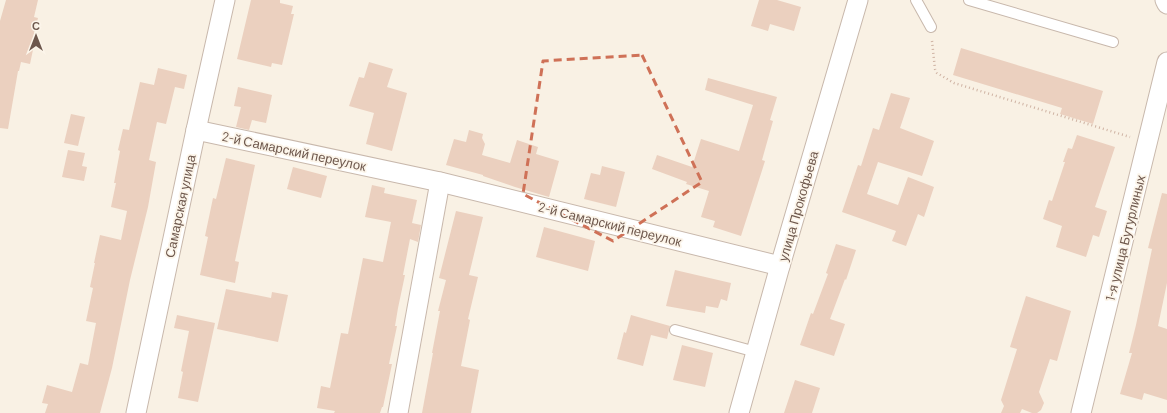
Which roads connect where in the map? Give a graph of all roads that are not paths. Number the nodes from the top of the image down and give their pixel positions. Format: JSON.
{"nodes":[{"id":1,"x":225,"y":0,"type":"edge"},
{"id":2,"x":858,"y":0,"type":"edge"},
{"id":3,"x":916,"y":0,"type":"edge"},
{"id":4,"x":969,"y":0,"type":"edge"},
{"id":5,"x":1165,"y":0,"type":"edge"},
{"id":6,"x":1167,"y":4,"type":"edge"},
{"id":7,"x":931,"y":27,"type":"road end"},
{"id":8,"x":1113,"y":42,"type":"dead end"},
{"id":9,"x":1167,"y":62,"type":"edge"},
{"id":10,"x":196,"y":130,"type":"junction"},
{"id":11,"x":440,"y":182,"type":"junction"},
{"id":12,"x":780,"y":266,"type":"junction"},
{"id":13,"x":675,"y":330,"type":"dead end"},
{"id":14,"x":756,"y":352,"type":"junction"},
{"id":15,"x":136,"y":413,"type":"edge"},
{"id":16,"x":398,"y":413,"type":"edge"},
{"id":17,"x":739,"y":413,"type":"edge"},
{"id":18,"x":1081,"y":413,"type":"edge"}],
"edges":[{"from":1,"to":10,"type":"street","name":"Самарская улица"},
{"from":2,"to":12,"type":"street","name":"улица Прокофьева"},
{"from":3,"to":7,"type":"lane"},
{"from":4,"to":8,"type":"lane"},
{"from":5,"to":6,"type":"street"},
{"from":9,"to":18,"type":"street","name":"1-я улица Бутурлиных"},
{"from":10,"to":11,"type":"street","name":"2-й Самарский переулок"},
{"from":10,"to":15,"type":"street","name":"Самарская улица"},
{"from":11,"to":12,"type":"street","name":"2-й Самарский переулок"},
{"from":11,"to":16,"type":"street"},
{"from":12,"to":14,"type":"street","name":"улица Прокофьева"},
{"from":13,"to":14,"type":"lane"},
{"from":14,"to":17,"type":"street","name":"улица Прокофьева"}]}
